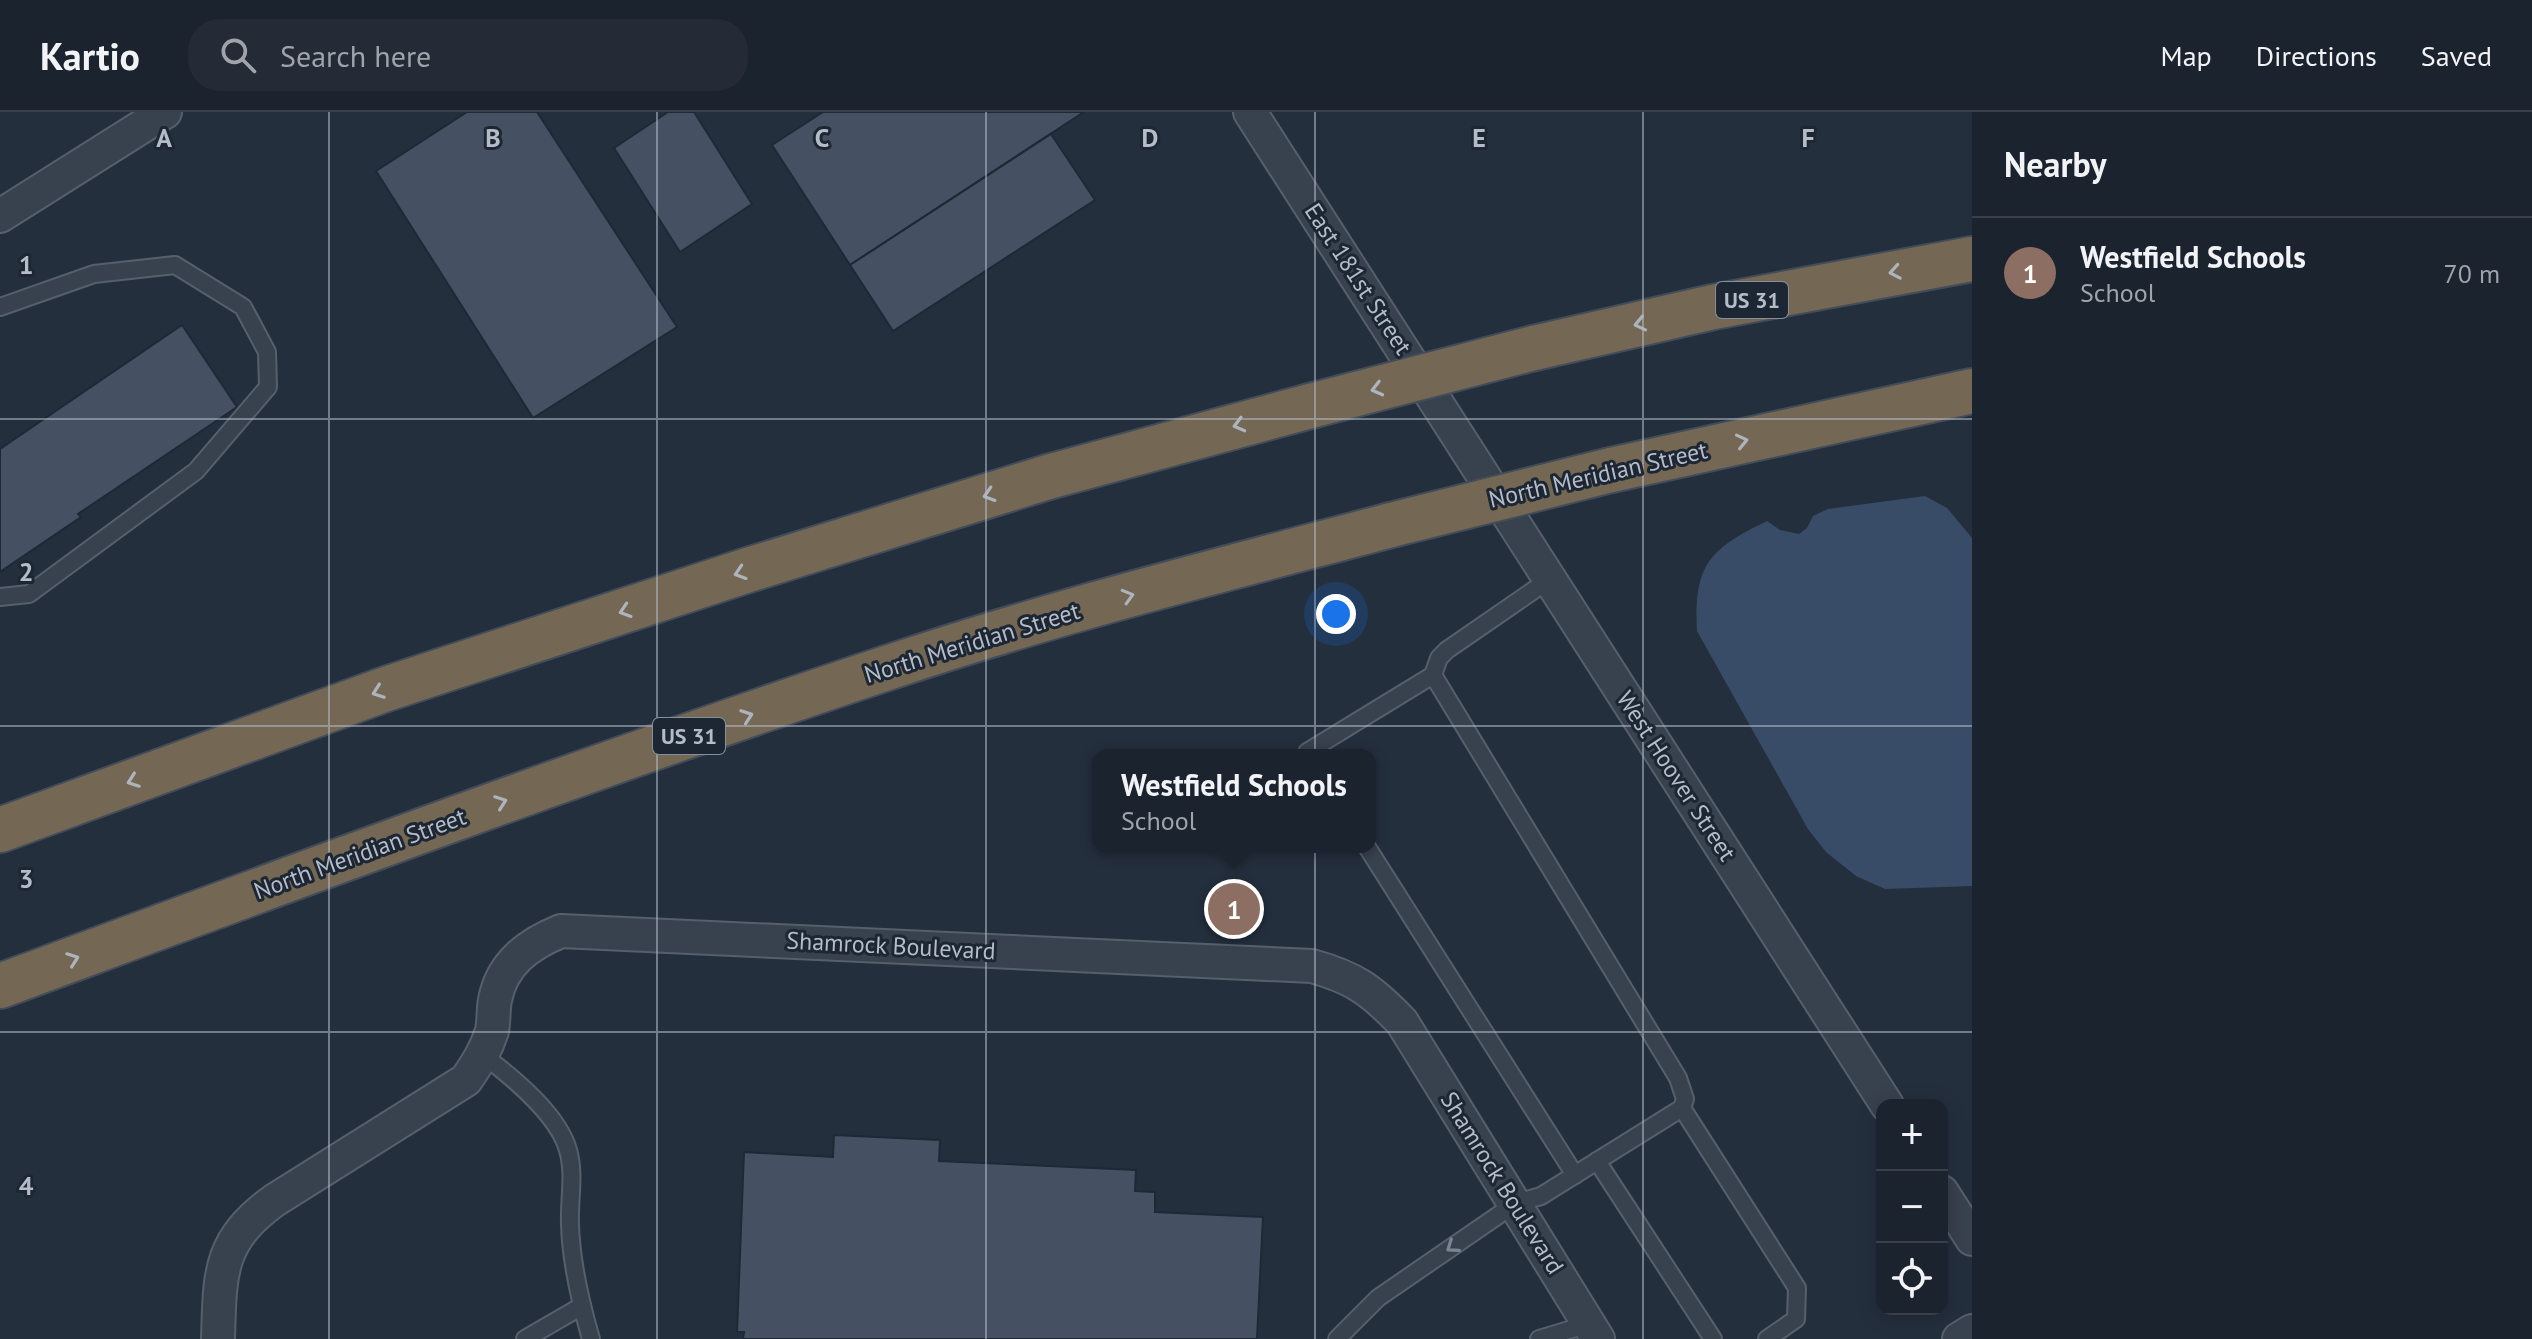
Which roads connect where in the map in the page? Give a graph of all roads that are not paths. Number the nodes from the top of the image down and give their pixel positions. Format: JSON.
{"nodes":[{"id":1,"x":165,"y":112,"type":"edge"},
{"id":2,"x":1250,"y":112,"type":"edge"},
{"id":3,"x":0,"y":216,"type":"edge"},
{"id":4,"x":1972,"y":259,"type":"edge"},
{"id":5,"x":0,"y":307,"type":"edge"},
{"id":6,"x":1972,"y":391,"type":"edge"},
{"id":7,"x":1465,"y":446,"type":"joint"},
{"id":8,"x":1550,"y":579,"type":"junction"},
{"id":9,"x":0,"y":597,"type":"edge"},
{"id":10,"x":1433,"y":675,"type":"junction"},
{"id":11,"x":1312,"y":749,"type":"edge"},
{"id":12,"x":0,"y":830,"type":"edge"},
{"id":13,"x":1371,"y":853,"type":"edge"},
{"id":14,"x":0,"y":986,"type":"edge"},
{"id":15,"x":483,"y":1055,"type":"junction"},
{"id":16,"x":1883,"y":1099,"type":"edge"},
{"id":17,"x":1682,"y":1108,"type":"junction"},
{"id":18,"x":1597,"y":1161,"type":"junction"},
{"id":19,"x":1575,"y":1175,"type":"junction"},
{"id":20,"x":1948,"y":1201,"type":"edge"},
{"id":21,"x":1516,"y":1203,"type":"junction"},
{"id":22,"x":1972,"y":1239,"type":"edge"},
{"id":23,"x":582,"y":1306,"type":"junction"},
{"id":24,"x":1972,"y":1331,"type":"edge"},
{"id":25,"x":1594,"y":1332,"type":"edge"},
{"id":26,"x":218,"y":1339,"type":"edge"},
{"id":27,"x":525,"y":1339,"type":"edge"},
{"id":28,"x":591,"y":1339,"type":"edge"},
{"id":29,"x":1337,"y":1339,"type":"edge"},
{"id":30,"x":1539,"y":1339,"type":"edge"},
{"id":31,"x":1713,"y":1339,"type":"edge"},
{"id":32,"x":1767,"y":1339,"type":"edge"},
{"id":33,"x":1959,"y":1339,"type":"edge"}],
"edges":[{"from":1,"to":3,"type":"street"},
{"from":2,"to":7,"type":"street","name":"East 181st Street"},
{"from":4,"to":12,"type":"highway","number":"US 31","one_way":true,"bridge":true},
{"from":5,"to":9,"type":"lane"},
{"from":14,"to":6,"type":"highway","name":"North Meridian Street","number":"US 31","one_way":true,"bridge":true},
{"from":7,"to":8,"type":"street","name":"West Hoover Street"},
{"from":8,"to":10,"type":"lane"},
{"from":8,"to":16,"type":"street","name":"West Hoover Street"},
{"from":10,"to":11,"type":"lane"},
{"from":10,"to":17,"type":"lane"},
{"from":13,"to":19,"type":"lane"},
{"from":15,"to":21,"type":"street","name":"Shamrock Boulevard"},
{"from":15,"to":23,"type":"lane"},
{"from":15,"to":26,"type":"street","name":"Shamrock Boulevard"},
{"from":17,"to":18,"type":"lane"},
{"from":17,"to":32,"type":"lane"},
{"from":18,"to":19,"type":"lane"},
{"from":18,"to":31,"type":"lane"},
{"from":19,"to":21,"type":"lane"},
{"from":20,"to":22,"type":"street"},
{"from":21,"to":25,"type":"street","name":"Shamrock Boulevard"},
{"from":21,"to":29,"type":"lane","one_way":true},
{"from":23,"to":27,"type":"lane"},
{"from":23,"to":28,"type":"lane"},
{"from":24,"to":33,"type":"street"},
{"from":25,"to":30,"type":"lane"}]}
